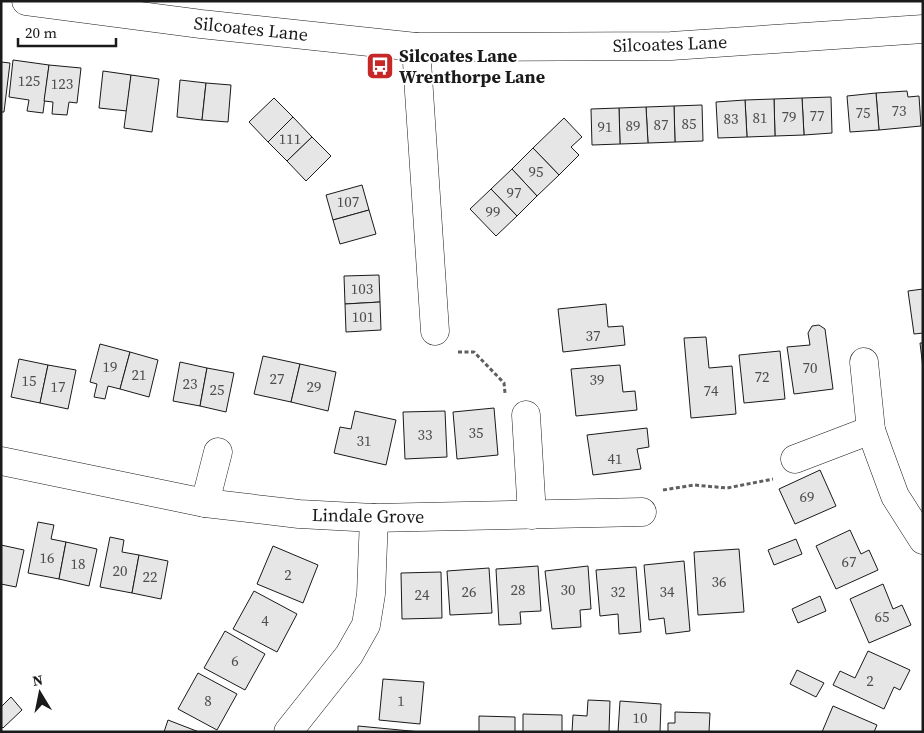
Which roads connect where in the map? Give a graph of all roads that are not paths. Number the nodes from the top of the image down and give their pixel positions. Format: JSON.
{"nodes":[{"id":1,"x":26,"y":1,"type":"edge"},
{"id":2,"x":923,"y":29,"type":"edge"},
{"id":3,"x":416,"y":47,"type":"junction"},
{"id":4,"x":435,"y":331,"type":"road end"},
{"id":5,"x":864,"y":362,"type":"dead end"},
{"id":6,"x":526,"y":415,"type":"road end"},
{"id":7,"x":871,"y":430,"type":"junction"},
{"id":8,"x":218,"y":452,"type":"dead end"},
{"id":9,"x":795,"y":459,"type":"road end"},
{"id":10,"x":1,"y":461,"type":"edge"},
{"id":11,"x":205,"y":503,"type":"junction"},
{"id":12,"x":642,"y":512,"type":"road end"},
{"id":13,"x":532,"y":515,"type":"junction"},
{"id":14,"x":374,"y":518,"type":"junction"},
{"id":15,"x":923,"y":540,"type":"edge"},
{"id":16,"x":288,"y":732,"type":"edge"}],
"edges":[{"from":1,"to":3,"type":"street","name":"Silcoates Lane"},
{"from":2,"to":3,"type":"street","name":"Silcoates Lane"},
{"from":3,"to":4,"type":"street"},
{"from":5,"to":7,"type":"street"},
{"from":6,"to":13,"type":"street"},
{"from":7,"to":9,"type":"street"},
{"from":7,"to":15,"type":"street"},
{"from":8,"to":11,"type":"street"},
{"from":10,"to":11,"type":"street","name":"Lindale Grove"},
{"from":11,"to":14,"type":"street","name":"Lindale Grove"},
{"from":12,"to":13,"type":"street","name":"Lindale Grove"},
{"from":13,"to":14,"type":"street","name":"Lindale Grove"},
{"from":14,"to":16,"type":"street"}]}
